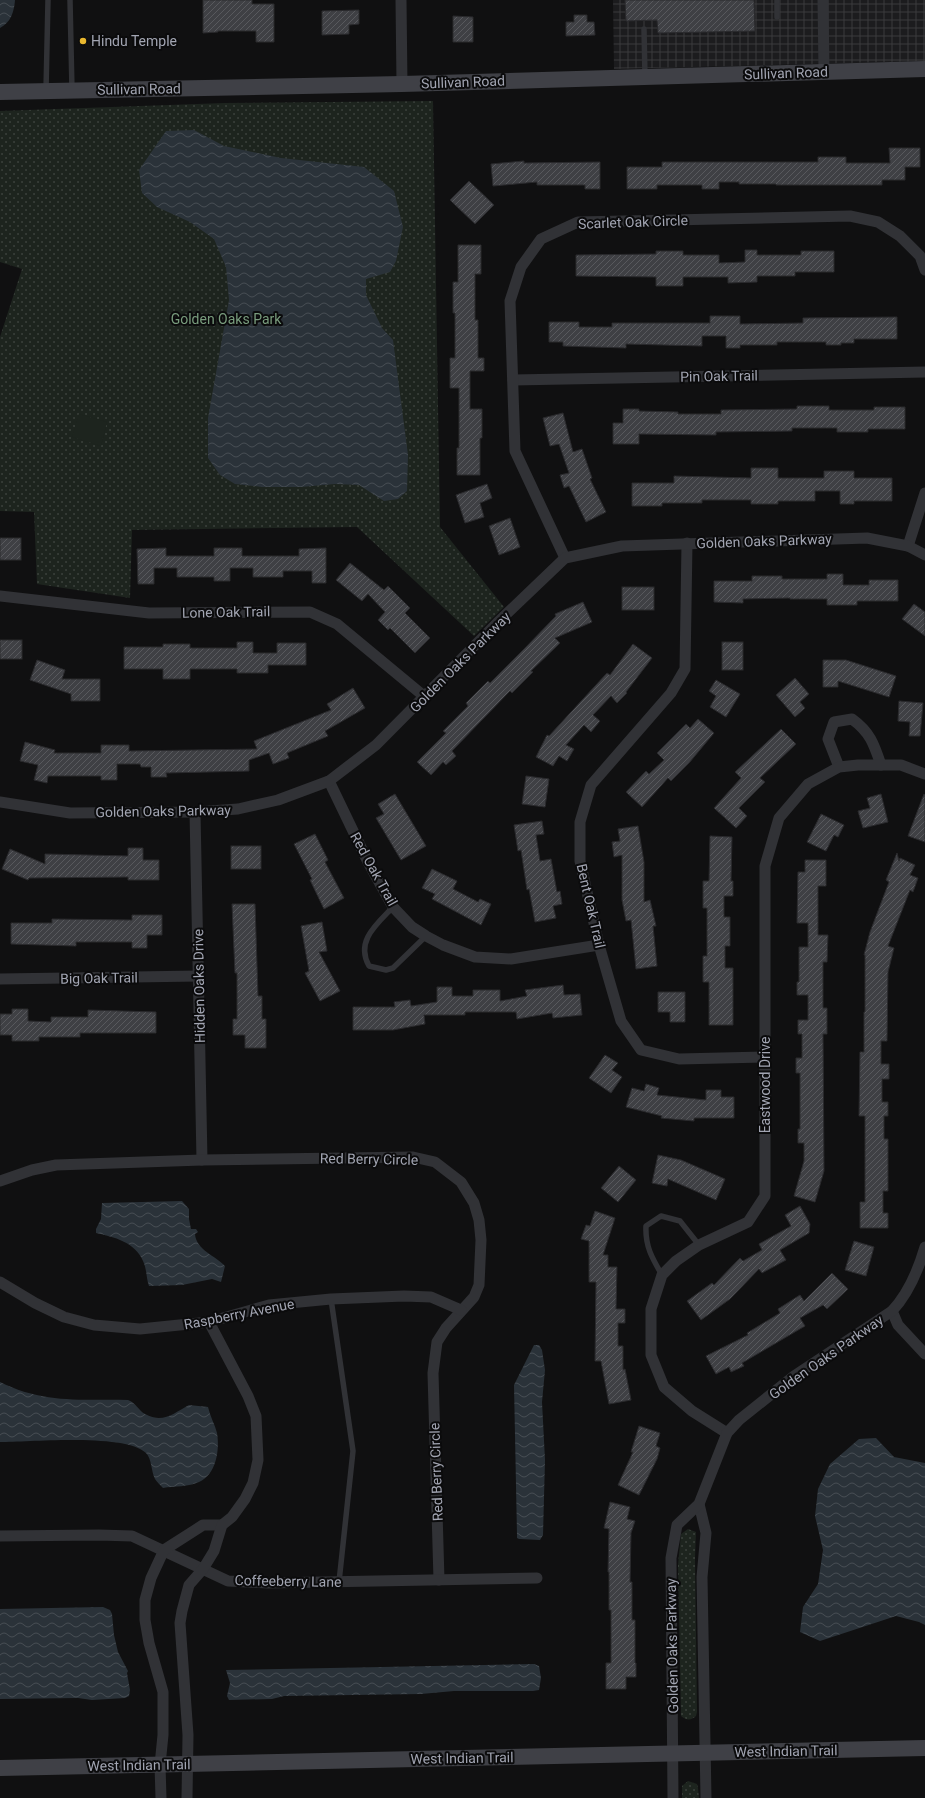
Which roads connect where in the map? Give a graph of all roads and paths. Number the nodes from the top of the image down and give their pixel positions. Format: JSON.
{"nodes":[{"id":1,"x":48,"y":0,"type":"edge"},
{"id":2,"x":70,"y":0,"type":"edge"},
{"id":3,"x":401,"y":0,"type":"edge"},
{"id":4,"x":777,"y":0,"type":"edge"},
{"id":5,"x":823,"y":0,"type":"edge"},
{"id":6,"x":777,"y":17,"type":"dead end"},
{"id":7,"x":644,"y":29,"type":"dead end"},
{"id":8,"x":925,"y":69,"type":"edge"},
{"id":9,"x":824,"y":72,"type":"junction"},
{"id":10,"x":645,"y":77,"type":"junction"},
{"id":11,"x":402,"y":84,"type":"junction"},
{"id":12,"x":46,"y":90,"type":"junction"},
{"id":13,"x":72,"y":90,"type":"junction"},
{"id":14,"x":0,"y":92,"type":"edge"},
{"id":15,"x":925,"y":270,"type":"edge"},
{"id":16,"x":925,"y":372,"type":"edge"},
{"id":17,"x":512,"y":380,"type":"junction"},
{"id":18,"x":925,"y":493,"type":"edge"},
{"id":19,"x":687,"y":543,"type":"junction"},
{"id":20,"x":908,"y":546,"type":"junction"},
{"id":21,"x":925,"y":555,"type":"edge"},
{"id":22,"x":565,"y":558,"type":"junction"},
{"id":23,"x":0,"y":596,"type":"edge"},
{"id":24,"x":425,"y":697,"type":"junction"},
{"id":25,"x":881,"y":765,"type":"junction"},
{"id":26,"x":839,"y":767,"type":"junction"},
{"id":27,"x":925,"y":774,"type":"edge"},
{"id":28,"x":329,"y":781,"type":"junction"},
{"id":29,"x":0,"y":802,"type":"edge"},
{"id":30,"x":196,"y":812,"type":"junction"},
{"id":31,"x":393,"y":907,"type":"junction"},
{"id":32,"x":426,"y":936,"type":"junction"},
{"id":33,"x":599,"y":945,"type":"junction"},
{"id":34,"x":199,"y":976,"type":"junction"},
{"id":35,"x":0,"y":979,"type":"edge"},
{"id":36,"x":765,"y":1057,"type":"junction"},
{"id":37,"x":202,"y":1160,"type":"junction"},
{"id":38,"x":0,"y":1181,"type":"edge"},
{"id":39,"x":699,"y":1245,"type":"junction"},
{"id":40,"x":925,"y":1247,"type":"edge"},
{"id":41,"x":662,"y":1275,"type":"junction"},
{"id":42,"x":0,"y":1282,"type":"edge"},
{"id":43,"x":331,"y":1299,"type":"junction"},
{"id":44,"x":461,"y":1310,"type":"junction"},
{"id":45,"x":892,"y":1311,"type":"junction"},
{"id":46,"x":209,"y":1322,"type":"junction"},
{"id":47,"x":925,"y":1354,"type":"edge"},
{"id":48,"x":727,"y":1433,"type":"junction"},
{"id":49,"x":699,"y":1504,"type":"junction"},
{"id":50,"x":222,"y":1525,"type":"junction"},
{"id":51,"x":0,"y":1536,"type":"edge"},
{"id":52,"x":164,"y":1550,"type":"junction"},
{"id":53,"x":202,"y":1569,"type":"junction"},
{"id":54,"x":538,"y":1578,"type":"dead end"},
{"id":55,"x":439,"y":1580,"type":"junction"},
{"id":56,"x":339,"y":1582,"type":"junction"},
{"id":57,"x":925,"y":1748,"type":"edge"},
{"id":58,"x":705,"y":1752,"type":"junction"},
{"id":59,"x":673,"y":1753,"type":"junction"},
{"id":60,"x":187,"y":1764,"type":"junction"},
{"id":61,"x":160,"y":1765,"type":"junction"},
{"id":62,"x":0,"y":1768,"type":"edge"},
{"id":63,"x":161,"y":1798,"type":"edge"},
{"id":64,"x":186,"y":1798,"type":"edge"},
{"id":65,"x":673,"y":1798,"type":"edge"},
{"id":66,"x":706,"y":1798,"type":"edge"}],
"edges":[{"from":1,"to":12,"type":"lane"},
{"from":2,"to":13,"type":"lane"},
{"from":3,"to":11,"type":"street"},
{"from":4,"to":6,"type":"lane"},
{"from":5,"to":9,"type":"street"},
{"from":7,"to":10,"type":"lane"},
{"from":8,"to":9,"type":"street","name":"Sullivan Road"},
{"from":9,"to":10,"type":"street","name":"Sullivan Road"},
{"from":10,"to":11,"type":"street","name":"Sullivan Road"},
{"from":11,"to":13,"type":"street","name":"Sullivan Road"},
{"from":12,"to":13,"type":"street","name":"Sullivan Road"},
{"from":12,"to":14,"type":"street","name":"Sullivan Road"},
{"from":15,"to":17,"type":"street","name":"Scarlet Oak Circle"},
{"from":16,"to":17,"type":"street","name":"Pin Oak Trail"},
{"from":17,"to":22,"type":"street","name":"Scarlet Oak Circle"},
{"from":18,"to":20,"type":"street"},
{"from":19,"to":20,"type":"street","name":"Golden Oaks Parkway"},
{"from":19,"to":22,"type":"street","name":"Golden Oaks Parkway"},
{"from":19,"to":33,"type":"street","name":"Bent Oak Trail"},
{"from":20,"to":21,"type":"street","name":"Golden Oaks Parkway"},
{"from":22,"to":24,"type":"street","name":"Golden Oaks Parkway"},
{"from":23,"to":24,"type":"street","name":"Lone Oak Trail"},
{"from":24,"to":28,"type":"street","name":"Golden Oaks Parkway"},
{"from":25,"to":26,"type":"street","name":"Eastwood Drive"},
{"from":25,"to":26,"type":"street"},
{"from":25,"to":27,"type":"street","name":"Eastwood Drive"},
{"from":26,"to":36,"type":"street","name":"Eastwood Drive"},
{"from":28,"to":30,"type":"street","name":"Golden Oaks Parkway"},
{"from":28,"to":31,"type":"street","name":"Red Oak Trail"},
{"from":29,"to":30,"type":"street","name":"Golden Oaks Parkway"},
{"from":30,"to":34,"type":"street","name":"Hidden Oaks Drive"},
{"from":31,"to":32,"type":"street","name":"Red Oak Trail"},
{"from":31,"to":32,"type":"lane"},
{"from":32,"to":33,"type":"street","name":"Red Oak Trail"},
{"from":33,"to":36,"type":"street","name":"Bent Oak Trail"},
{"from":34,"to":35,"type":"street","name":"Big Oak Trail"},
{"from":34,"to":37,"type":"street","name":"Hidden Oaks Drive"},
{"from":36,"to":39,"type":"street","name":"Eastwood Drive"},
{"from":37,"to":38,"type":"street","name":"Red Berry Circle"},
{"from":37,"to":44,"type":"street","name":"Red Berry Circle"},
{"from":39,"to":41,"type":"street","name":"Eastwood Drive"},
{"from":39,"to":41,"type":"lane"},
{"from":40,"to":45,"type":"street","name":"Golden Oaks Parkway"},
{"from":41,"to":48,"type":"street","name":"Eastwood Drive"},
{"from":42,"to":46,"type":"street","name":"Raspberry Avenue"},
{"from":43,"to":44,"type":"street","name":"Raspberry Avenue"},
{"from":43,"to":46,"type":"street","name":"Raspberry Avenue"},
{"from":43,"to":56,"type":"lane"},
{"from":44,"to":55,"type":"street","name":"Red Berry Circle"},
{"from":45,"to":47,"type":"street"},
{"from":45,"to":48,"type":"street","name":"Golden Oaks Parkway"},
{"from":46,"to":50,"type":"street"},
{"from":48,"to":49,"type":"street","name":"Golden Oaks Parkway"},
{"from":49,"to":58,"type":"street"},
{"from":49,"to":59,"type":"street","name":"Golden Oaks Parkway"},
{"from":50,"to":52,"type":"street"},
{"from":50,"to":53,"type":"street"},
{"from":51,"to":52,"type":"street","name":"Coffeeberry Lane"},
{"from":52,"to":53,"type":"street","name":"Coffeeberry Lane"},
{"from":52,"to":61,"type":"street"},
{"from":53,"to":56,"type":"street","name":"Coffeeberry Lane"},
{"from":53,"to":60,"type":"street"},
{"from":54,"to":55,"type":"street","name":"Coffeeberry Lane"},
{"from":55,"to":56,"type":"street","name":"Coffeeberry Lane"},
{"from":57,"to":58,"type":"street","name":"West Indian Trail"},
{"from":58,"to":59,"type":"street","name":"West Indian Trail"},
{"from":58,"to":66,"type":"street"},
{"from":59,"to":60,"type":"street","name":"West Indian Trail"},
{"from":59,"to":65,"type":"street","name":"Golden Oaks Parkway"},
{"from":60,"to":61,"type":"street","name":"West Indian Trail"},
{"from":60,"to":64,"type":"street"},
{"from":61,"to":62,"type":"street","name":"West Indian Trail"},
{"from":61,"to":63,"type":"street"}]}
